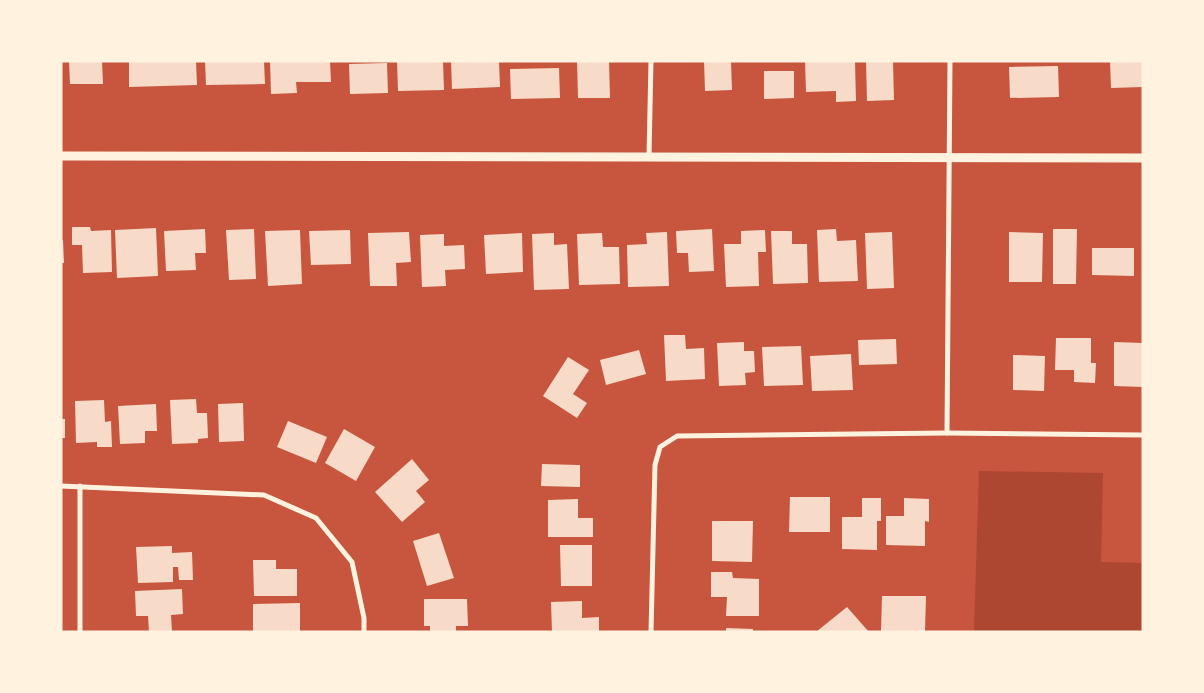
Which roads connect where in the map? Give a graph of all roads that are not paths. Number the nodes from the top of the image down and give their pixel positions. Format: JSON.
{"nodes":[{"id":1,"x":651,"y":61,"type":"edge"},
{"id":2,"x":950,"y":61,"type":"edge"},
{"id":3,"x":61,"y":156,"type":"edge"},
{"id":4,"x":649,"y":156,"type":"junction"},
{"id":5,"x":949,"y":157,"type":"junction"},
{"id":6,"x":1143,"y":158,"type":"edge"},
{"id":7,"x":947,"y":433,"type":"junction"},
{"id":8,"x":1143,"y":435,"type":"edge"},
{"id":9,"x":61,"y":486,"type":"edge"},
{"id":10,"x":80,"y":486,"type":"junction"},
{"id":11,"x":80,"y":632,"type":"edge"},
{"id":12,"x":364,"y":632,"type":"edge"},
{"id":13,"x":650,"y":632,"type":"edge"}],
"edges":[{"from":1,"to":4,"type":"street"},
{"from":2,"to":5,"type":"street"},
{"from":3,"to":4,"type":"street"},
{"from":4,"to":5,"type":"street"},
{"from":5,"to":6,"type":"street"},
{"from":5,"to":7,"type":"street"},
{"from":7,"to":8,"type":"street"},
{"from":7,"to":13,"type":"street"},
{"from":9,"to":10,"type":"street"},
{"from":10,"to":11,"type":"street"},
{"from":10,"to":12,"type":"street"}]}
